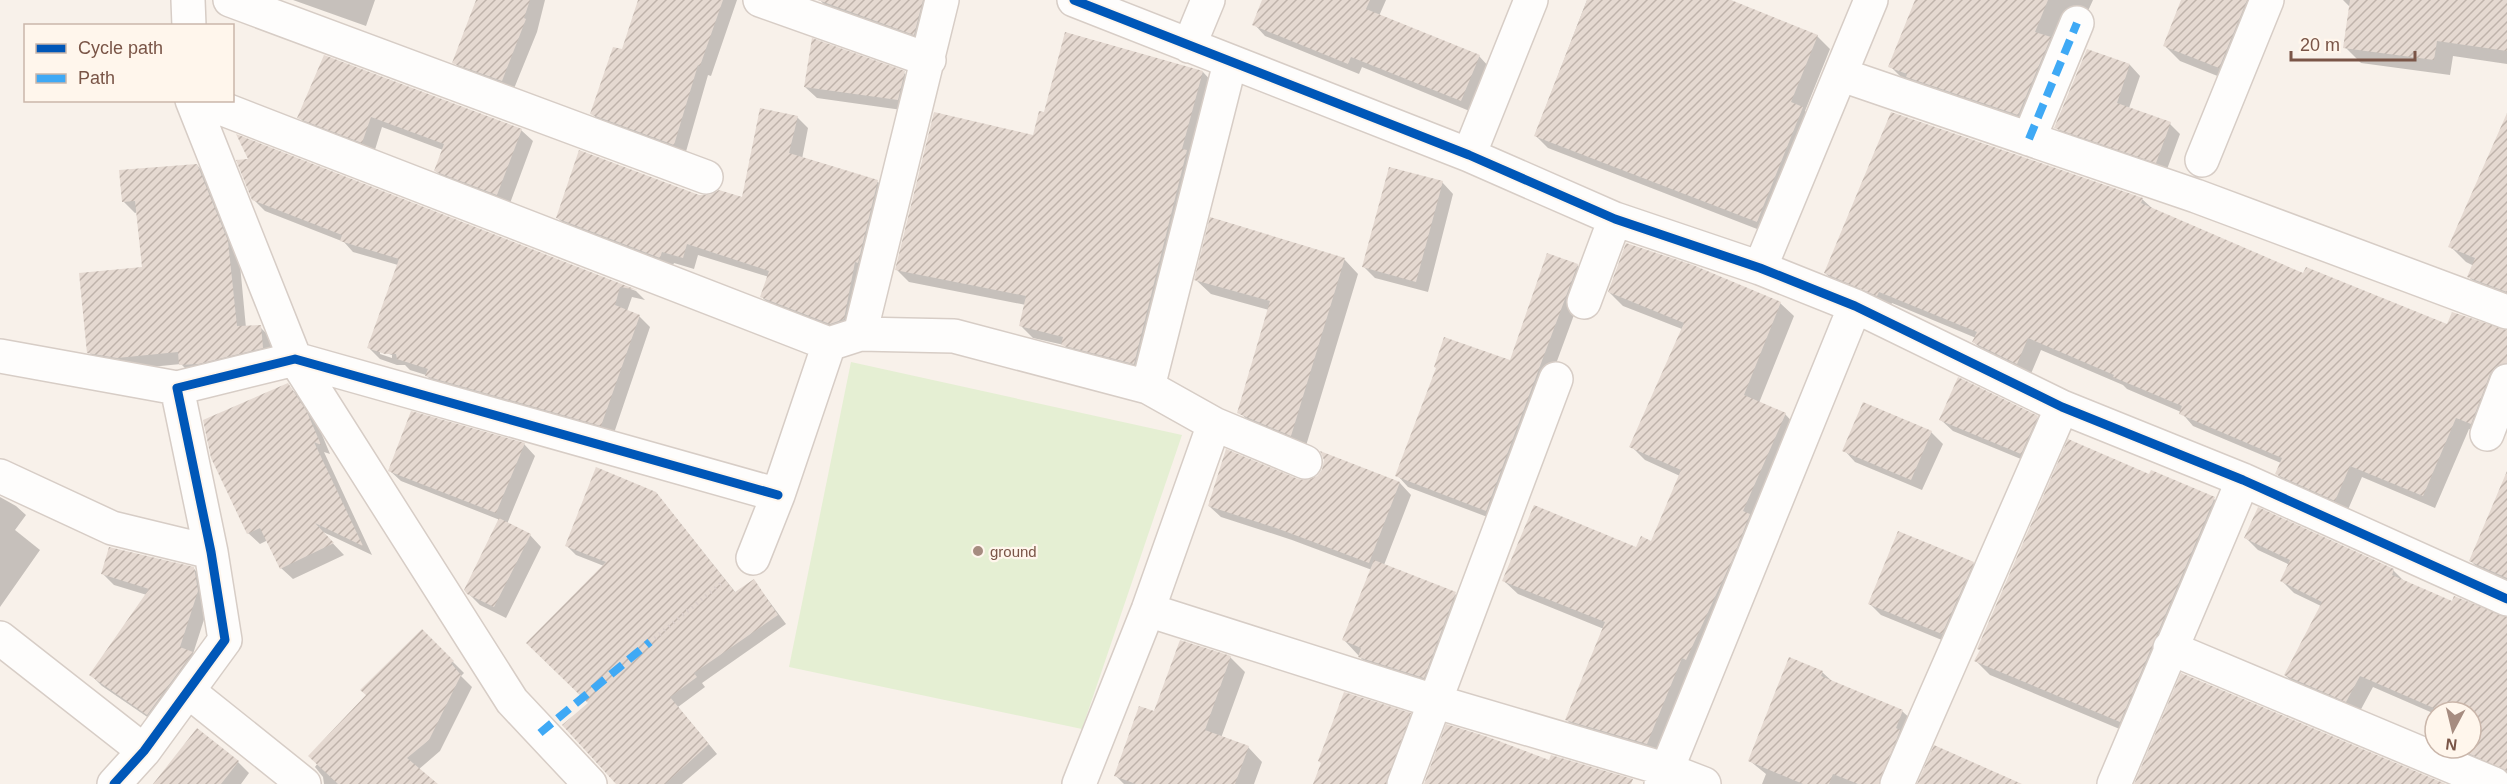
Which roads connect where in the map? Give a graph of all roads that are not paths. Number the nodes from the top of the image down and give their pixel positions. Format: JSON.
{"nodes":[{"id":1,"x":188,"y":0,"type":"edge"},
{"id":2,"x":230,"y":0,"type":"edge"},
{"id":3,"x":760,"y":0,"type":"edge"},
{"id":4,"x":942,"y":0,"type":"edge"},
{"id":5,"x":1074,"y":0,"type":"edge"},
{"id":6,"x":1208,"y":0,"type":"edge"},
{"id":7,"x":1531,"y":0,"type":"edge"},
{"id":8,"x":1871,"y":0,"type":"edge"},
{"id":9,"x":2267,"y":0,"type":"edge"},
{"id":10,"x":2078,"y":23,"type":"dead end"},
{"id":11,"x":189,"y":24,"type":"edge"},
{"id":12,"x":1189,"y":46,"type":"junction"},
{"id":13,"x":929,"y":60,"type":"junction"},
{"id":14,"x":1230,"y":63,"type":"junction"},
{"id":15,"x":1842,"y":75,"type":"junction"},
{"id":16,"x":193,"y":102,"type":"edge"},
{"id":17,"x":205,"y":102,"type":"edge"},
{"id":18,"x":2029,"y":139,"type":"junction"},
{"id":19,"x":1469,"y":155,"type":"junction"},
{"id":20,"x":2202,"y":160,"type":"dead end"},
{"id":21,"x":706,"y":177,"type":"dead end"},
{"id":22,"x":1616,"y":219,"type":"junction"},
{"id":23,"x":1760,"y":268,"type":"junction"},
{"id":24,"x":1584,"y":302,"type":"dead end"},
{"id":25,"x":1855,"y":306,"type":"junction"},
{"id":26,"x":2507,"y":312,"type":"edge"},
{"id":27,"x":860,"y":334,"type":"junction"},
{"id":28,"x":829,"y":344,"type":"junction"},
{"id":29,"x":0,"y":356,"type":"edge"},
{"id":30,"x":295,"y":359,"type":"junction"},
{"id":31,"x":1556,"y":380,"type":"dead end"},
{"id":32,"x":2507,"y":381,"type":"edge"},
{"id":33,"x":1148,"y":387,"type":"junction"},
{"id":34,"x":177,"y":388,"type":"junction"},
{"id":35,"x":2062,"y":407,"type":"junction"},
{"id":36,"x":1214,"y":424,"type":"junction"},
{"id":37,"x":2487,"y":434,"type":"dead end"},
{"id":38,"x":1305,"y":462,"type":"dead end"},
{"id":39,"x":0,"y":476,"type":"edge"},
{"id":40,"x":2243,"y":480,"type":"junction"},
{"id":41,"x":778,"y":495,"type":"junction"},
{"id":42,"x":211,"y":552,"type":"junction"},
{"id":43,"x":753,"y":558,"type":"road end"},
{"id":44,"x":2507,"y":599,"type":"edge"},
{"id":45,"x":1148,"y":610,"type":"junction"},
{"id":46,"x":0,"y":638,"type":"edge"},
{"id":47,"x":2170,"y":648,"type":"junction"},
{"id":48,"x":188,"y":691,"type":"junction"},
{"id":49,"x":1437,"y":702,"type":"junction"},
{"id":50,"x":144,"y":751,"type":"junction"},
{"id":51,"x":1665,"y":777,"type":"edge"},
{"id":52,"x":114,"y":784,"type":"edge"},
{"id":53,"x":304,"y":784,"type":"edge"},
{"id":54,"x":590,"y":784,"type":"edge"},
{"id":55,"x":1079,"y":784,"type":"edge"},
{"id":56,"x":1404,"y":784,"type":"edge"},
{"id":57,"x":1704,"y":784,"type":"edge"},
{"id":58,"x":1897,"y":784,"type":"edge"},
{"id":59,"x":2114,"y":784,"type":"edge"},
{"id":60,"x":2494,"y":784,"type":"edge"}],
"edges":[{"from":1,"to":11,"type":"street"},
{"from":2,"to":21,"type":"street"},
{"from":3,"to":13,"type":"street"},
{"from":4,"to":13,"type":"street"},
{"from":5,"to":12,"type":"street"},
{"from":6,"to":12,"type":"street"},
{"from":7,"to":19,"type":"street"},
{"from":8,"to":15,"type":"street"},
{"from":9,"to":20,"type":"street"},
{"from":10,"to":18,"type":"street"},
{"from":12,"to":14,"type":"street"},
{"from":13,"to":27,"type":"street"},
{"from":14,"to":19,"type":"street"},
{"from":14,"to":33,"type":"street"},
{"from":15,"to":18,"type":"street"},
{"from":15,"to":23,"type":"street"},
{"from":16,"to":30,"type":"street"},
{"from":17,"to":28,"type":"street"},
{"from":18,"to":26,"type":"street"},
{"from":19,"to":22,"type":"street"},
{"from":22,"to":23,"type":"street"},
{"from":22,"to":24,"type":"street"},
{"from":23,"to":25,"type":"street"},
{"from":25,"to":35,"type":"street"},
{"from":25,"to":51,"type":"street"},
{"from":27,"to":28,"type":"street"},
{"from":27,"to":33,"type":"street"},
{"from":28,"to":41,"type":"street"},
{"from":29,"to":34,"type":"street"},
{"from":30,"to":34,"type":"street"},
{"from":30,"to":41,"type":"street"},
{"from":30,"to":54,"type":"street"},
{"from":31,"to":49,"type":"street"},
{"from":32,"to":37,"type":"street"},
{"from":33,"to":36,"type":"street"},
{"from":34,"to":42,"type":"street"},
{"from":35,"to":40,"type":"street"},
{"from":35,"to":58,"type":"street"},
{"from":36,"to":38,"type":"street"},
{"from":36,"to":45,"type":"street"},
{"from":39,"to":42,"type":"street"},
{"from":40,"to":44,"type":"street"},
{"from":40,"to":47,"type":"street"},
{"from":41,"to":43,"type":"street"},
{"from":42,"to":48,"type":"street"},
{"from":45,"to":49,"type":"street"},
{"from":45,"to":55,"type":"street"},
{"from":46,"to":50,"type":"street"},
{"from":47,"to":59,"type":"street"},
{"from":47,"to":60,"type":"street"},
{"from":48,"to":50,"type":"street"},
{"from":48,"to":53,"type":"street"},
{"from":49,"to":51,"type":"street"},
{"from":49,"to":56,"type":"street"},
{"from":50,"to":52,"type":"street"},
{"from":51,"to":57,"type":"street"}]}
